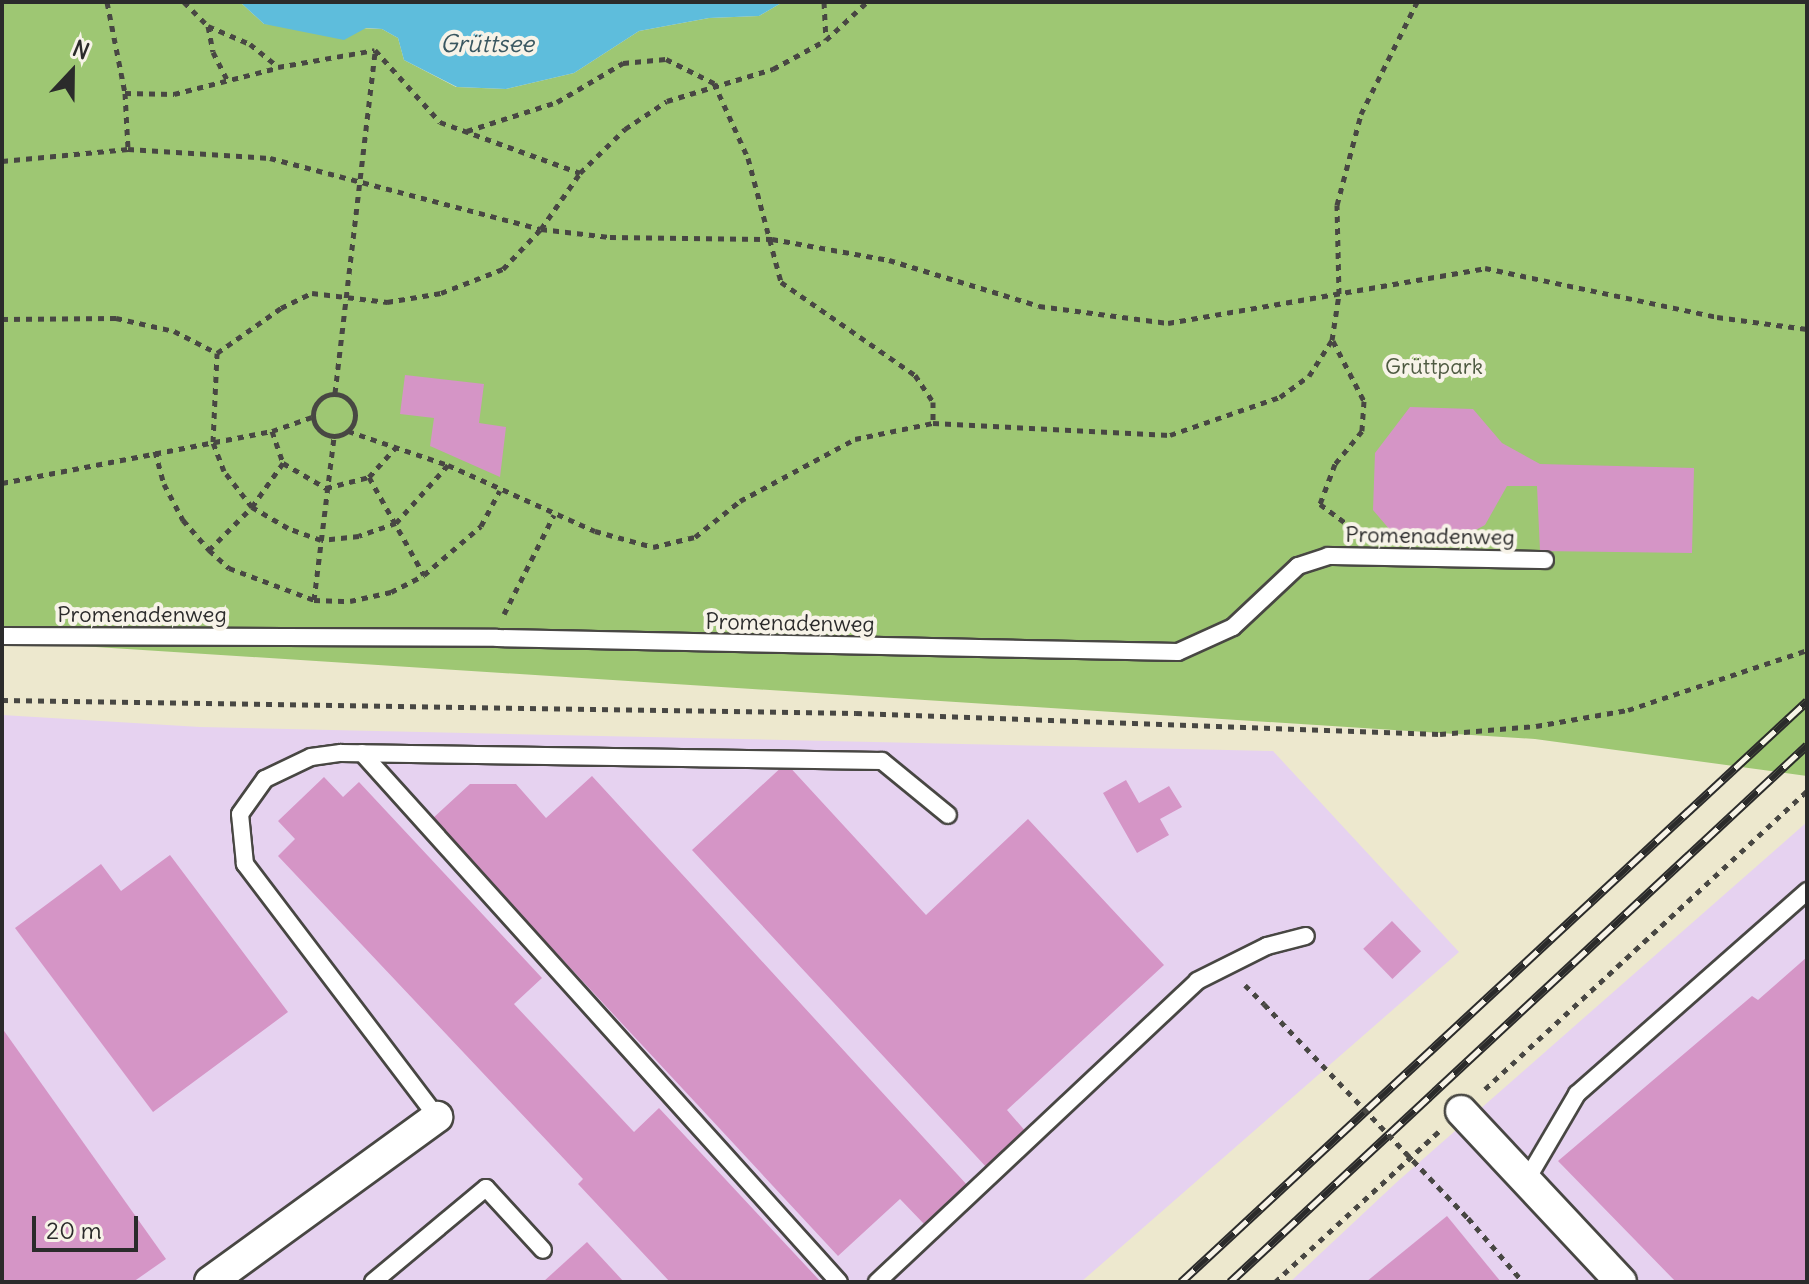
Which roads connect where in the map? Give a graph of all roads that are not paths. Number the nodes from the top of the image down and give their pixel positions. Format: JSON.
{"nodes":[{"id":1,"x":1545,"y":560,"type":"dead end"},
{"id":2,"x":2,"y":636,"type":"edge"},
{"id":3,"x":362,"y":753,"type":"junction"},
{"id":4,"x":948,"y":815,"type":"dead end"},
{"id":5,"x":1807,"y":891,"type":"edge"},
{"id":6,"x":1306,"y":936,"type":"dead end"},
{"id":7,"x":1461,"y":1111,"type":"road end"},
{"id":8,"x":437,"y":1117,"type":"joint"},
{"id":9,"x":1526,"y":1181,"type":"junction"},
{"id":10,"x":543,"y":1250,"type":"dead end"},
{"id":11,"x":210,"y":1282,"type":"edge"},
{"id":12,"x":373,"y":1282,"type":"edge"},
{"id":13,"x":839,"y":1282,"type":"edge"},
{"id":14,"x":877,"y":1282,"type":"edge"},
{"id":15,"x":1621,"y":1282,"type":"edge"}],
"edges":[{"from":1,"to":2,"type":"lane","name":"Promenadenweg"},
{"from":3,"to":4,"type":"lane"},
{"from":3,"to":8,"type":"lane"},
{"from":3,"to":13,"type":"lane"},
{"from":5,"to":9,"type":"lane"},
{"from":6,"to":14,"type":"lane"},
{"from":7,"to":9,"type":"street"},
{"from":8,"to":11,"type":"street"},
{"from":9,"to":15,"type":"street"},
{"from":10,"to":12,"type":"lane"}]}
